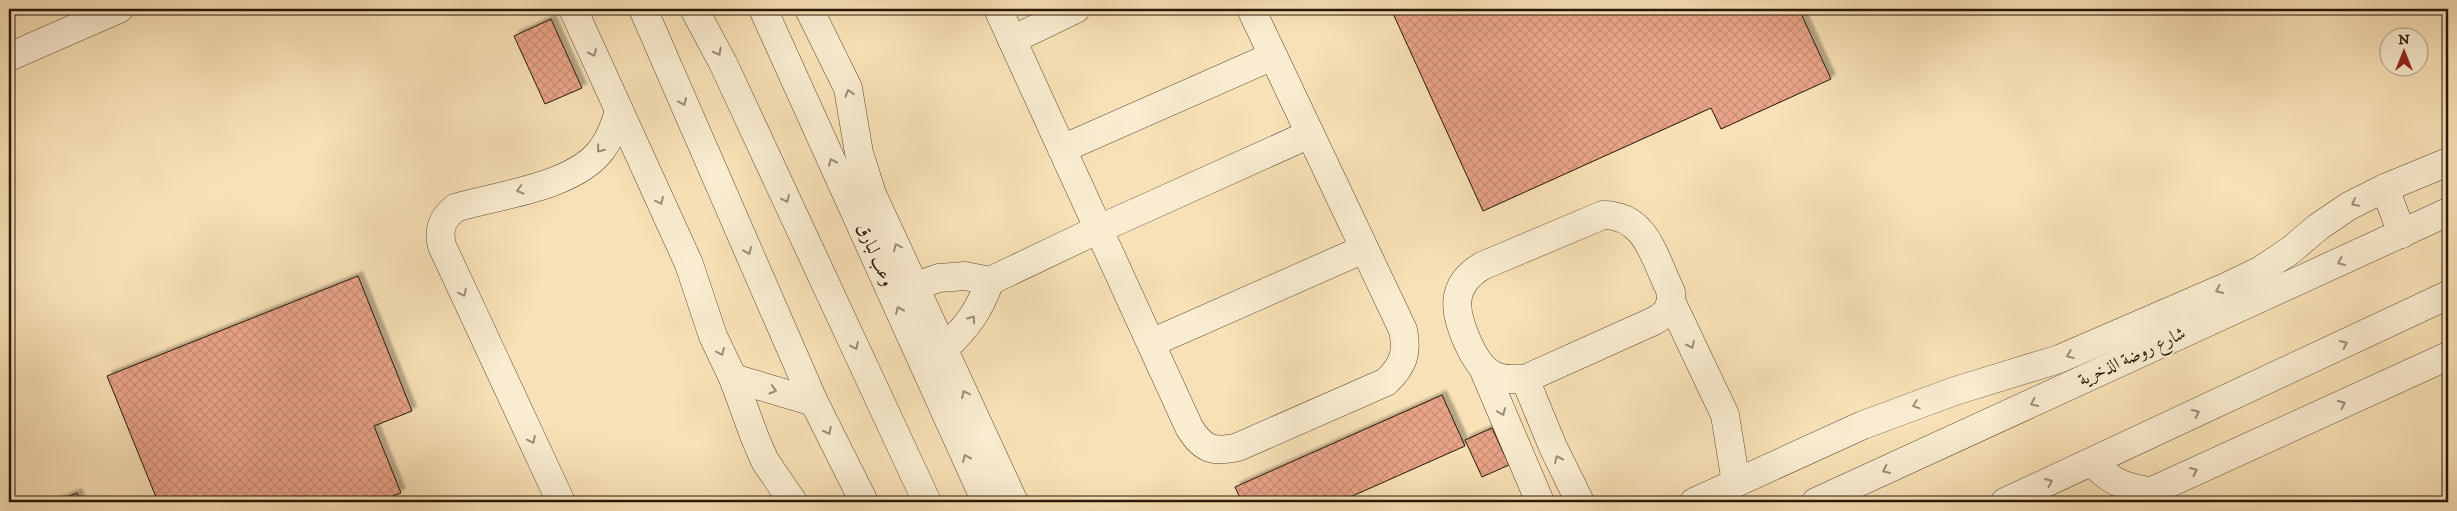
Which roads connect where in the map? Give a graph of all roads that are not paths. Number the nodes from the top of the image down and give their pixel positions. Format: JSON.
{"nodes":[{"id":1,"x":119,"y":9,"type":"edge"},
{"id":2,"x":573,"y":9,"type":"edge"},
{"id":3,"x":643,"y":9,"type":"edge"},
{"id":4,"x":694,"y":9,"type":"edge"},
{"id":5,"x":763,"y":9,"type":"edge"},
{"id":6,"x":809,"y":9,"type":"edge"},
{"id":7,"x":998,"y":9,"type":"edge"},
{"id":8,"x":1076,"y":9,"type":"edge"},
{"id":9,"x":1251,"y":9,"type":"edge"},
{"id":10,"x":1012,"y":40,"type":"junction"},
{"id":11,"x":1273,"y":56,"type":"junction"},
{"id":12,"x":9,"y":57,"type":"edge"},
{"id":13,"x":619,"y":111,"type":"junction"},
{"id":14,"x":1310,"y":134,"type":"junction"},
{"id":15,"x":1062,"y":148,"type":"junction"},
{"id":16,"x":2448,"y":162,"type":"edge"},
{"id":17,"x":2385,"y":188,"type":"junction"},
{"id":18,"x":2448,"y":212,"type":"edge"},
{"id":19,"x":1098,"y":229,"type":"junction"},
{"id":20,"x":2402,"y":234,"type":"junction"},
{"id":21,"x":1364,"y":248,"type":"junction"},
{"id":22,"x":990,"y":281,"type":"junction"},
{"id":23,"x":915,"y":286,"type":"junction"},
{"id":24,"x":2448,"y":295,"type":"edge"},
{"id":25,"x":1671,"y":301,"type":"junction"},
{"id":26,"x":1151,"y":343,"type":"junction"},
{"id":27,"x":944,"y":349,"type":"junction"},
{"id":28,"x":2448,"y":356,"type":"edge"},
{"id":29,"x":1483,"y":368,"type":"junction"},
{"id":30,"x":733,"y":378,"type":"junction"},
{"id":31,"x":1526,"y":379,"type":"junction"},
{"id":32,"x":814,"y":402,"type":"junction"},
{"id":33,"x":2092,"y":462,"type":"junction"},
{"id":34,"x":1736,"y":483,"type":"junction"},
{"id":35,"x":2139,"y":497,"type":"edge"},
{"id":36,"x":561,"y":502,"type":"edge"},
{"id":37,"x":793,"y":502,"type":"edge"},
{"id":38,"x":864,"y":502,"type":"edge"},
{"id":39,"x":927,"y":502,"type":"edge"},
{"id":40,"x":986,"y":502,"type":"edge"},
{"id":41,"x":1014,"y":502,"type":"edge"},
{"id":42,"x":1540,"y":502,"type":"edge"},
{"id":43,"x":1580,"y":502,"type":"edge"},
{"id":44,"x":1694,"y":502,"type":"edge"},
{"id":45,"x":1816,"y":502,"type":"edge"},
{"id":46,"x":2005,"y":502,"type":"edge"}],
"edges":[{"from":1,"to":12,"type":"street"},
{"from":2,"to":13,"type":"street","one_way":true},
{"from":3,"to":32,"type":"street","one_way":true},
{"from":4,"to":39,"type":"street","one_way":true},
{"from":40,"to":5,"type":"street","name":"وعب لبارق","one_way":true},
{"from":23,"to":6,"type":"street","one_way":true},
{"from":7,"to":10,"type":"street"},
{"from":8,"to":10,"type":"street"},
{"from":9,"to":11,"type":"street"},
{"from":10,"to":15,"type":"street"},
{"from":11,"to":14,"type":"street"},
{"from":11,"to":15,"type":"street"},
{"from":13,"to":30,"type":"street","one_way":true},
{"from":13,"to":36,"type":"street","one_way":true},
{"from":14,"to":19,"type":"street"},
{"from":14,"to":21,"type":"street"},
{"from":15,"to":19,"type":"street"},
{"from":16,"to":17,"type":"street"},
{"from":17,"to":20,"type":"street"},
{"from":17,"to":34,"type":"street","one_way":true},
{"from":18,"to":20,"type":"street","name":"شارع روضة الذخرية"},
{"from":19,"to":22,"type":"street"},
{"from":19,"to":26,"type":"street"},
{"from":20,"to":45,"type":"street","name":"شارع روضة الذخرية","one_way":true},
{"from":21,"to":26,"type":"street"},
{"from":21,"to":26,"type":"street"},
{"from":22,"to":23,"type":"street"},
{"from":27,"to":22,"type":"street","one_way":true},
{"from":23,"to":27,"type":"street"},
{"from":33,"to":24,"type":"street","one_way":true},
{"from":25,"to":29,"type":"street"},
{"from":25,"to":31,"type":"street"},
{"from":25,"to":34,"type":"street","one_way":true},
{"from":41,"to":27,"type":"street","one_way":true},
{"from":35,"to":28,"type":"street","one_way":true},
{"from":29,"to":31,"type":"street"},
{"from":29,"to":42,"type":"street","one_way":true},
{"from":30,"to":32,"type":"street","one_way":true},
{"from":30,"to":37,"type":"street"},
{"from":43,"to":31,"type":"street","one_way":true},
{"from":32,"to":38,"type":"street","one_way":true},
{"from":33,"to":35,"type":"street"},
{"from":46,"to":33,"type":"street","one_way":true},
{"from":34,"to":44,"type":"street"}]}
